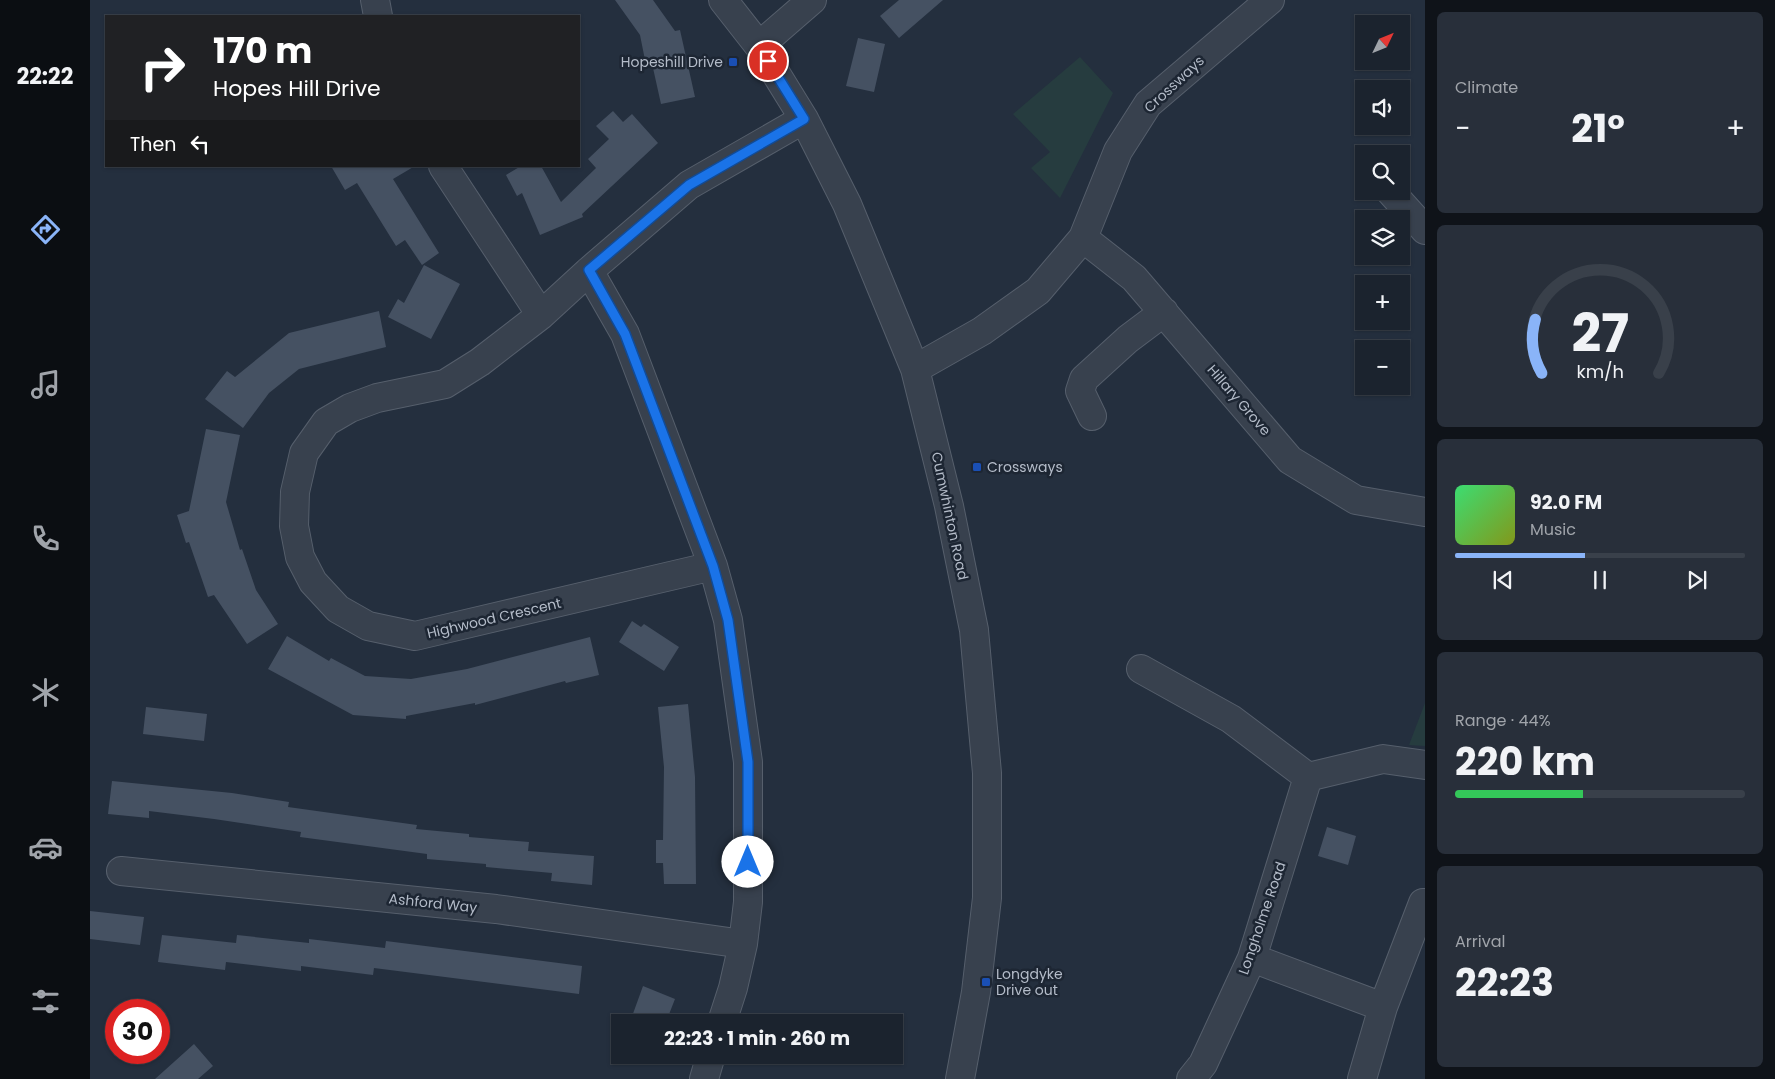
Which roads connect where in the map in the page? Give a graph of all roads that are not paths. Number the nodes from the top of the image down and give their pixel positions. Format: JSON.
{"nodes":[{"id":1,"x":375,"y":0,"type":"edge"},
{"id":2,"x":723,"y":0,"type":"edge"},
{"id":3,"x":812,"y":0,"type":"edge"},
{"id":4,"x":1270,"y":0,"type":"edge"},
{"id":5,"x":378,"y":15,"type":"edge"},
{"id":6,"x":759,"y":46,"type":"junction"},
{"id":7,"x":804,"y":119,"type":"junction"},
{"id":8,"x":444,"y":167,"type":"edge"},
{"id":9,"x":1398,"y":200,"type":"edge"},
{"id":10,"x":1425,"y":230,"type":"edge"},
{"id":11,"x":1083,"y":238,"type":"junction"},
{"id":12,"x":589,"y":270,"type":"junction"},
{"id":13,"x":1164,"y":312,"type":"junction"},
{"id":14,"x":541,"y":315,"type":"junction"},
{"id":15,"x":915,"y":369,"type":"junction"},
{"id":16,"x":1092,"y":416,"type":"dead end"},
{"id":17,"x":1425,"y":512,"type":"edge"},
{"id":18,"x":713,"y":566,"type":"junction"},
{"id":19,"x":1141,"y":669,"type":"dead end"},
{"id":20,"x":1425,"y":765,"type":"edge"},
{"id":21,"x":1308,"y":777,"type":"junction"},
{"id":22,"x":121,"y":871,"type":"dead end"},
{"id":23,"x":1422,"y":903,"type":"dead end"},
{"id":24,"x":743,"y":944,"type":"junction"},
{"id":25,"x":1252,"y":958,"type":"junction"},
{"id":26,"x":1383,"y":1007,"type":"junction"},
{"id":27,"x":725,"y":1014,"type":"edge"},
{"id":28,"x":708,"y":1064,"type":"edge"},
{"id":29,"x":704,"y":1079,"type":"edge"},
{"id":30,"x":960,"y":1079,"type":"edge"},
{"id":31,"x":1191,"y":1079,"type":"edge"},
{"id":32,"x":1362,"y":1079,"type":"edge"}],
"edges":[{"from":1,"to":5,"type":"street"},
{"from":2,"to":6,"type":"street","name":"Cumwhinton Road"},
{"from":3,"to":6,"type":"street"},
{"from":4,"to":11,"type":"street","name":"Crossways"},
{"from":6,"to":7,"type":"street","name":"Cumwhinton Road"},
{"from":7,"to":12,"type":"street","name":"Highwood Crescent"},
{"from":7,"to":15,"type":"street","name":"Cumwhinton Road"},
{"from":8,"to":14,"type":"street"},
{"from":9,"to":10,"type":"street"},
{"from":11,"to":13,"type":"street","name":"Hillary Grove"},
{"from":11,"to":15,"type":"street","name":"Crossways"},
{"from":12,"to":14,"type":"street","name":"Highwood Crescent"},
{"from":12,"to":18,"type":"street"},
{"from":13,"to":16,"type":"street"},
{"from":13,"to":17,"type":"street","name":"Hillary Grove"},
{"from":14,"to":18,"type":"street","name":"Highwood Crescent"},
{"from":15,"to":30,"type":"street","name":"Cumwhinton Road"},
{"from":18,"to":24,"type":"street"},
{"from":19,"to":21,"type":"street"},
{"from":20,"to":21,"type":"street"},
{"from":21,"to":25,"type":"street","name":"Longholme Road"},
{"from":22,"to":24,"type":"street","name":"Ashford Way"},
{"from":23,"to":26,"type":"street"},
{"from":24,"to":27,"type":"street"},
{"from":25,"to":26,"type":"street"},
{"from":25,"to":31,"type":"street","name":"Longholme Road"},
{"from":26,"to":32,"type":"street"},
{"from":28,"to":29,"type":"street"}]}
